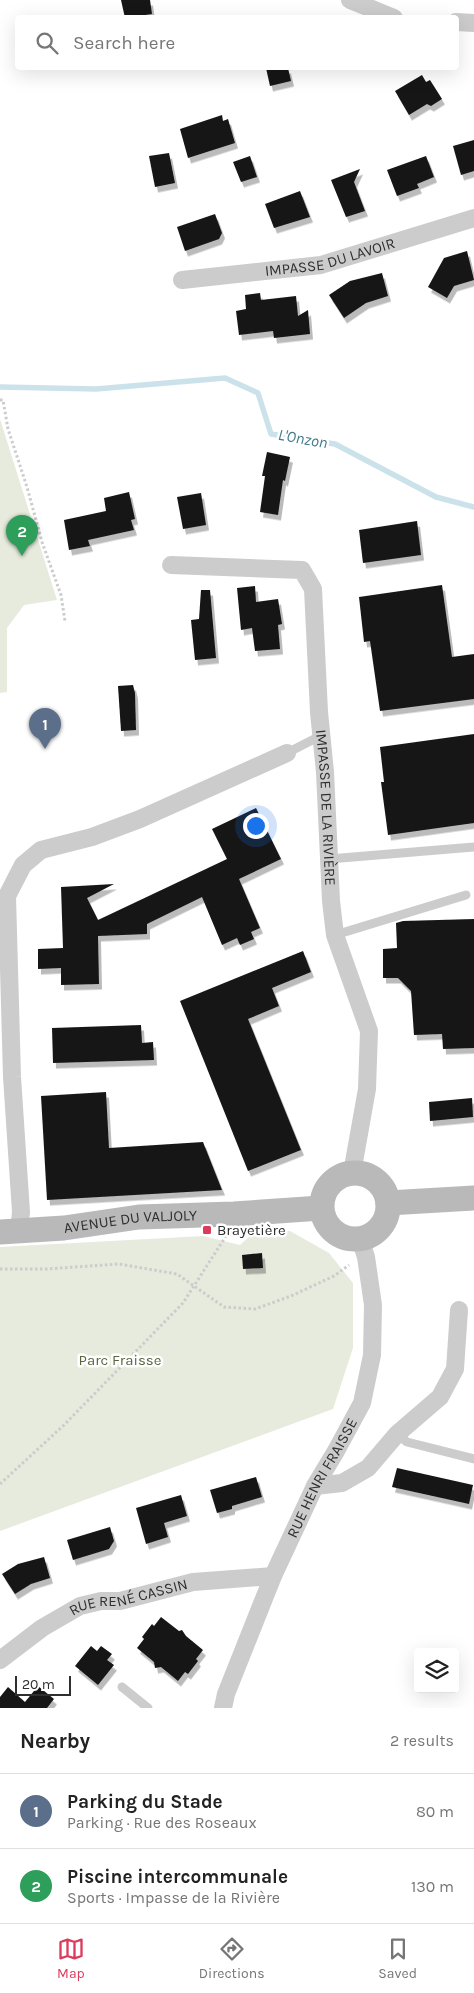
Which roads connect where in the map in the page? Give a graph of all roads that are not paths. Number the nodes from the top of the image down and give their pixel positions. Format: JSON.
{"nodes":[{"id":1,"x":350,"y":0,"type":"edge"},
{"id":2,"x":387,"y":15,"type":"edge"},
{"id":3,"x":459,"y":22,"type":"edge"},
{"id":4,"x":474,"y":22,"type":"edge"},
{"id":5,"x":474,"y":218,"type":"edge"},
{"id":6,"x":182,"y":280,"type":"dead end"},
{"id":7,"x":171,"y":565,"type":"dead end"},
{"id":8,"x":322,"y":735,"type":"junction"},
{"id":9,"x":287,"y":753,"type":"joint"},
{"id":10,"x":474,"y":847,"type":"edge"},
{"id":11,"x":329,"y":859,"type":"junction"},
{"id":12,"x":466,"y":895,"type":"dead end"},
{"id":13,"x":335,"y":935,"type":"junction"},
{"id":14,"x":4,"y":936,"type":"edge"},
{"id":15,"x":6,"y":1077,"type":"edge"},
{"id":16,"x":352,"y":1172,"type":"junction"},
{"id":17,"x":474,"y":1198,"type":"edge"},
{"id":18,"x":388,"y":1203,"type":"junction"},
{"id":19,"x":321,"y":1208,"type":"junction"},
{"id":20,"x":10,"y":1232,"type":"edge"},
{"id":21,"x":363,"y":1248,"type":"junction"},
{"id":22,"x":459,"y":1310,"type":"dead end"},
{"id":23,"x":397,"y":1434,"type":"junction"},
{"id":24,"x":474,"y":1459,"type":"edge"},
{"id":25,"x":315,"y":1486,"type":"junction"},
{"id":26,"x":273,"y":1576,"type":"junction"},
{"id":27,"x":0,"y":1660,"type":"edge"},
{"id":28,"x":122,"y":1687,"type":"dead end"},
{"id":29,"x":148,"y":1708,"type":"edge"},
{"id":30,"x":223,"y":1708,"type":"edge"}],
"edges":[{"from":1,"to":2,"type":"street"},
{"from":3,"to":4,"type":"street"},
{"from":5,"to":6,"type":"street","name":"IMPASSE DU LAVOIR"},
{"from":7,"to":8,"type":"street","name":"IMPASSE DE LA RIVIÈRE"},
{"from":8,"to":9,"type":"lane"},
{"from":8,"to":11,"type":"street","name":"IMPASSE DE LA RIVIÈRE"},
{"from":9,"to":14,"type":"street"},
{"from":10,"to":11,"type":"lane"},
{"from":11,"to":13,"type":"street","name":"IMPASSE DE LA RIVIÈRE"},
{"from":12,"to":13,"type":"lane"},
{"from":13,"to":16,"type":"street","name":"IMPASSE DE LA RIVIÈRE"},
{"from":14,"to":15,"type":"street"},
{"from":15,"to":20,"type":"street"},
{"from":16,"to":18,"type":"main road"},
{"from":16,"to":19,"type":"main road"},
{"from":17,"to":18,"type":"main road"},
{"from":18,"to":21,"type":"main road"},
{"from":19,"to":20,"type":"main road","name":"AVENUE DU VALJOLY"},
{"from":19,"to":21,"type":"main road"},
{"from":21,"to":25,"type":"street","name":"RUE HENRI FRAISSE"},
{"from":22,"to":23,"type":"street"},
{"from":23,"to":24,"type":"lane"},
{"from":23,"to":25,"type":"street"},
{"from":25,"to":26,"type":"street","name":"RUE HENRI FRAISSE"},
{"from":26,"to":27,"type":"street","name":"RUE RENÉ CASSIN"},
{"from":26,"to":30,"type":"street","name":"RUE HENRI FRAISSE"},
{"from":28,"to":29,"type":"lane"}]}
